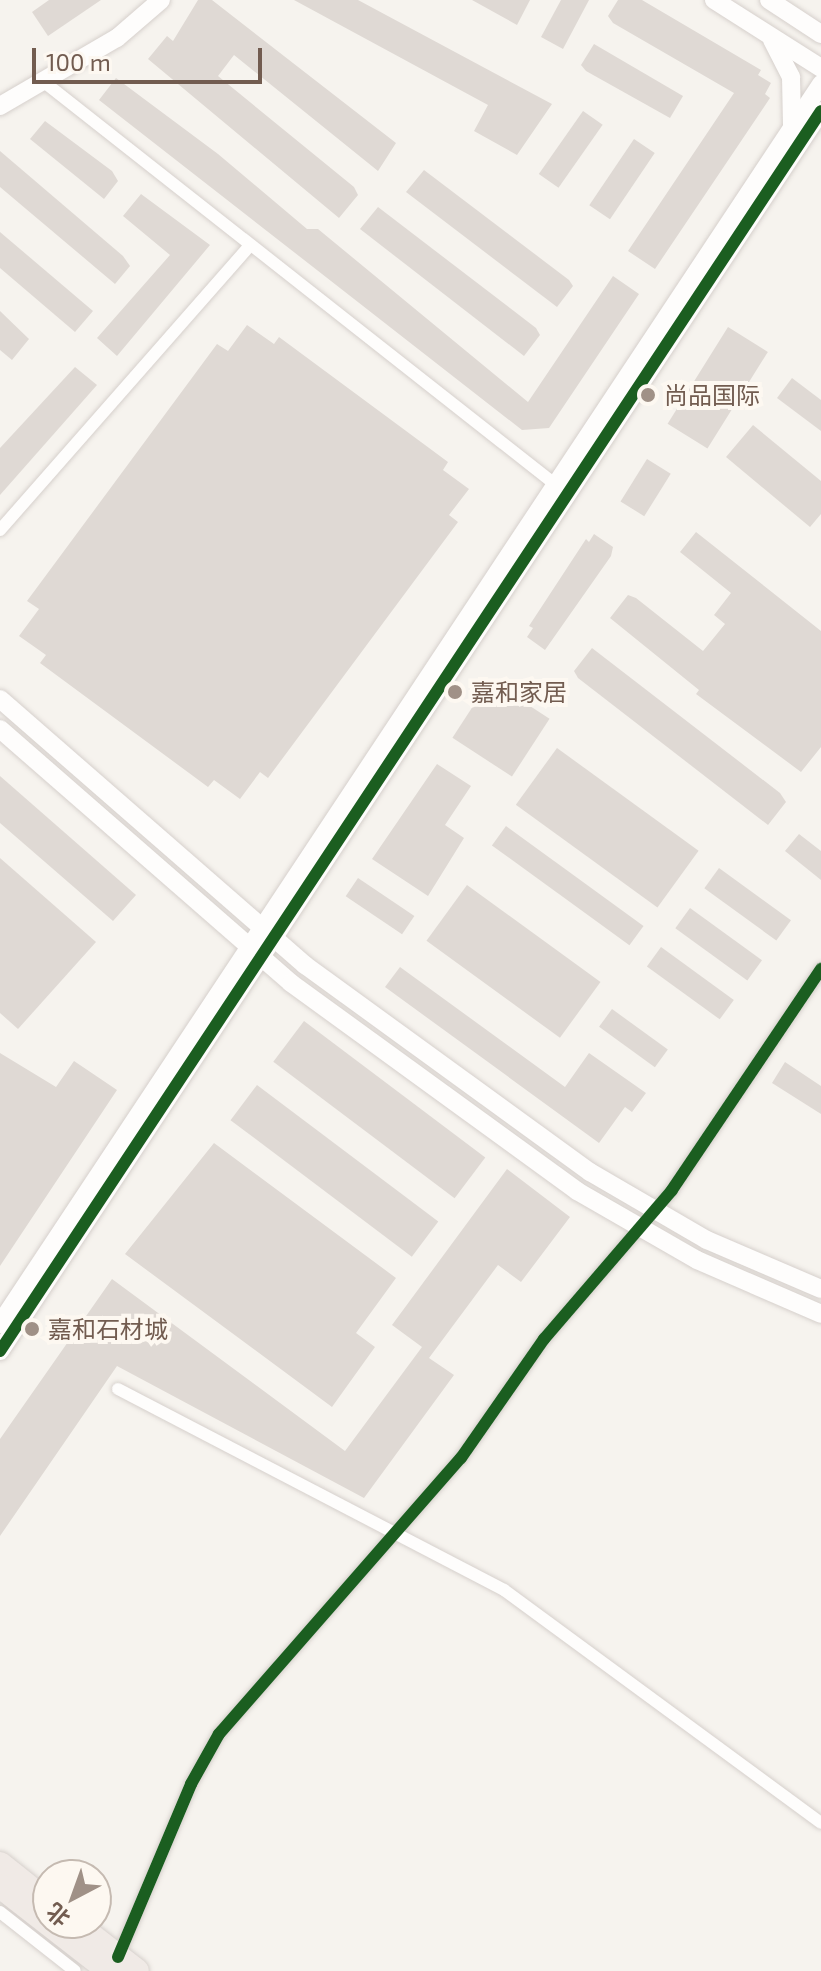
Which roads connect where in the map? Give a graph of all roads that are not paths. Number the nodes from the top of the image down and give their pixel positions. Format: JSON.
{"nodes":[{"id":1,"x":161,"y":0,"type":"edge"},
{"id":2,"x":714,"y":0,"type":"edge"},
{"id":3,"x":769,"y":0,"type":"edge"},
{"id":4,"x":765,"y":32,"type":"junction"},
{"id":5,"x":821,"y":34,"type":"edge"},
{"id":6,"x":821,"y":68,"type":"edge"},
{"id":7,"x":44,"y":82,"type":"junction"},
{"id":8,"x":821,"y":84,"type":"edge"},
{"id":9,"x":0,"y":106,"type":"edge"},
{"id":10,"x":821,"y":111,"type":"edge"},
{"id":11,"x":805,"y":131,"type":"edge"},
{"id":12,"x":250,"y":245,"type":"junction"},
{"id":13,"x":556,"y":485,"type":"junction"},
{"id":14,"x":0,"y":530,"type":"edge"},
{"id":15,"x":0,"y":699,"type":"edge"},
{"id":16,"x":0,"y":729,"type":"edge"},
{"id":17,"x":268,"y":933,"type":"junction"},
{"id":18,"x":256,"y":952,"type":"junction"},
{"id":19,"x":821,"y":969,"type":"edge"},
{"id":20,"x":655,"y":1212,"type":"junction"},
{"id":21,"x":640,"y":1229,"type":"junction"},
{"id":22,"x":821,"y":1289,"type":"edge"},
{"id":23,"x":821,"y":1314,"type":"edge"},
{"id":24,"x":0,"y":1324,"type":"edge"},
{"id":25,"x":0,"y":1351,"type":"edge"},
{"id":26,"x":118,"y":1389,"type":"dead end"},
{"id":27,"x":395,"y":1532,"type":"junction"},
{"id":28,"x":821,"y":1823,"type":"edge"},
{"id":29,"x":0,"y":1864,"type":"edge"},
{"id":30,"x":0,"y":1886,"type":"edge"},
{"id":31,"x":32,"y":1889,"type":"edge"},
{"id":32,"x":0,"y":1912,"type":"edge"},
{"id":33,"x":92,"y":1939,"type":"edge"},
{"id":34,"x":121,"y":1966,"type":"edge"},
{"id":35,"x":75,"y":1971,"type":"edge"}],
"edges":[{"from":1,"to":7,"type":"street"},
{"from":2,"to":4,"type":"street"},
{"from":3,"to":5,"type":"street"},
{"from":4,"to":6,"type":"street"},
{"from":4,"to":11,"type":"street"},
{"from":7,"to":9,"type":"street"},
{"from":7,"to":12,"type":"street"},
{"from":8,"to":11,"type":"street"},
{"from":10,"to":11,"type":"street"},
{"from":11,"to":13,"type":"street"},
{"from":11,"to":17,"type":"street"},
{"from":12,"to":13,"type":"street"},
{"from":12,"to":14,"type":"street"},
{"from":13,"to":17,"type":"street"},
{"from":15,"to":17,"type":"street"},
{"from":16,"to":18,"type":"street"},
{"from":17,"to":18,"type":"street"},
{"from":17,"to":20,"type":"street"},
{"from":18,"to":21,"type":"street"},
{"from":18,"to":24,"type":"street"},
{"from":18,"to":25,"type":"street"},
{"from":19,"to":20,"type":"street"},
{"from":20,"to":21,"type":"street"},
{"from":20,"to":22,"type":"street"},
{"from":21,"to":23,"type":"street"},
{"from":21,"to":27,"type":"street"},
{"from":26,"to":27,"type":"street"},
{"from":27,"to":28,"type":"street"},
{"from":27,"to":34,"type":"street"},
{"from":29,"to":31,"type":"highway"},
{"from":30,"to":34,"type":"highway"},
{"from":32,"to":35,"type":"street"},
{"from":33,"to":34,"type":"highway"}]}
